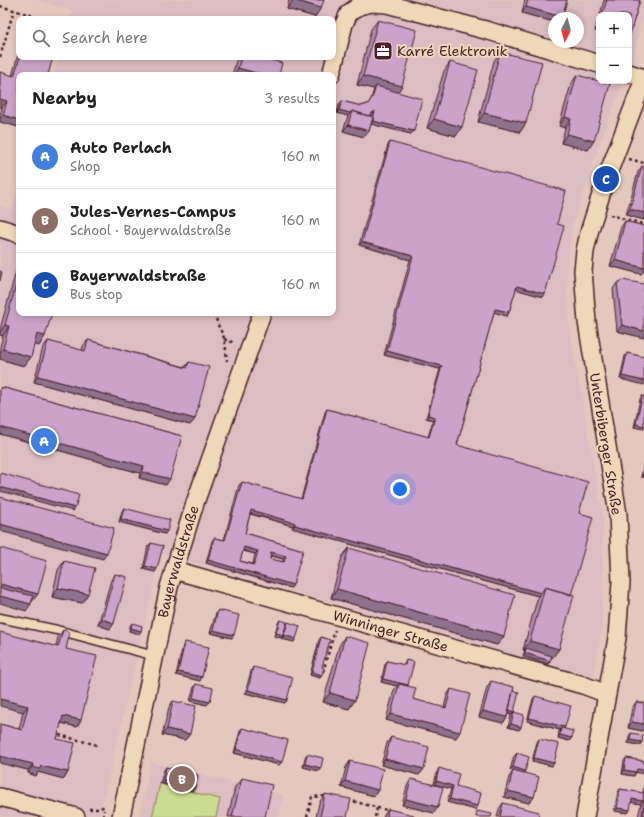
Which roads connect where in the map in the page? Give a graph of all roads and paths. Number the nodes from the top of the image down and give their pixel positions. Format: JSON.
{"nodes":[{"id":1,"x":0,"y":6,"type":"edge"},
{"id":2,"x":14,"y":10,"type":"junction"},
{"id":3,"x":32,"y":16,"type":"edge"},
{"id":4,"x":336,"y":55,"type":"edge"},
{"id":5,"x":0,"y":57,"type":"edge"},
{"id":6,"x":335,"y":60,"type":"edge"},
{"id":7,"x":596,"y":63,"type":"edge"},
{"id":8,"x":332,"y":72,"type":"edge"},
{"id":9,"x":632,"y":74,"type":"edge"},
{"id":10,"x":644,"y":79,"type":"edge"},
{"id":11,"x":0,"y":228,"type":"edge"},
{"id":12,"x":16,"y":233,"type":"edge"},
{"id":13,"x":261,"y":316,"type":"edge"},
{"id":14,"x":174,"y":570,"type":"junction"},
{"id":15,"x":338,"y":616,"type":"junction"},
{"id":16,"x":0,"y":618,"type":"edge"},
{"id":17,"x":155,"y":656,"type":"junction"},
{"id":18,"x":322,"y":674,"type":"edge"},
{"id":19,"x":607,"y":694,"type":"junction"},
{"id":20,"x":59,"y":735,"type":"edge"},
{"id":21,"x":97,"y":745,"type":"dead end"},
{"id":22,"x":329,"y":796,"type":"edge"},
{"id":23,"x":0,"y":797,"type":"edge"},
{"id":24,"x":343,"y":799,"type":"edge"},
{"id":25,"x":377,"y":808,"type":"junction"},
{"id":26,"x":392,"y":812,"type":"edge"},
{"id":27,"x":76,"y":817,"type":"edge"},
{"id":28,"x":121,"y":817,"type":"edge"},
{"id":29,"x":308,"y":817,"type":"edge"},
{"id":30,"x":375,"y":817,"type":"edge"},
{"id":31,"x":585,"y":817,"type":"edge"}],
"edges":[{"from":1,"to":2,"type":"path"},
{"from":2,"to":3,"type":"path"},
{"from":2,"to":5,"type":"path"},
{"from":4,"to":7,"type":"street"},
{"from":6,"to":8,"type":"street"},
{"from":9,"to":10,"type":"street"},
{"from":10,"to":19,"type":"street","name":"Unterbiberger Straße"},
{"from":11,"to":12,"type":"street"},
{"from":13,"to":14,"type":"street","name":"Bayerwaldstraße"},
{"from":14,"to":15,"type":"street","name":"Winninger Straße"},
{"from":14,"to":17,"type":"street","name":"Bayerwaldstraße"},
{"from":15,"to":18,"type":"path"},
{"from":15,"to":19,"type":"street","name":"Winninger Straße"},
{"from":16,"to":17,"type":"lane"},
{"from":17,"to":28,"type":"street","name":"Bayerwaldstraße"},
{"from":19,"to":31,"type":"street","name":"Unterbiberger Straße"},
{"from":20,"to":21,"type":"path"},
{"from":22,"to":29,"type":"path"},
{"from":23,"to":27,"type":"street"},
{"from":24,"to":25,"type":"path"},
{"from":25,"to":26,"type":"path"},
{"from":25,"to":30,"type":"path"}]}
